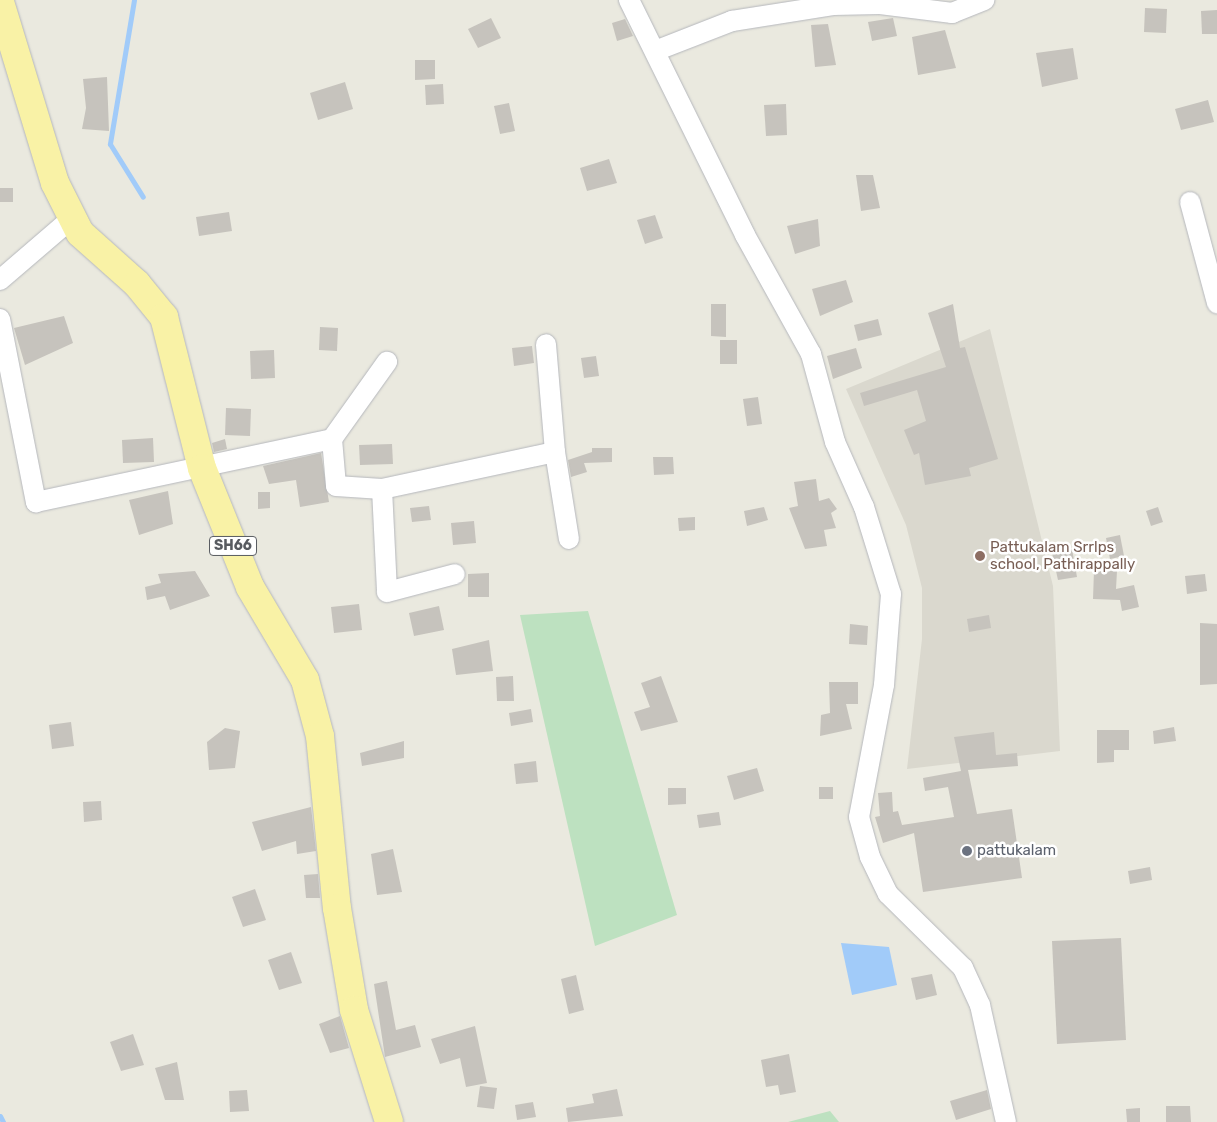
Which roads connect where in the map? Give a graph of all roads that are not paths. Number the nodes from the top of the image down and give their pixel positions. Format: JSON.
{"nodes":[{"id":1,"x":629,"y":0,"type":"edge"},
{"id":2,"x":984,"y":0,"type":"edge"},
{"id":3,"x":0,"y":2,"type":"edge"},
{"id":4,"x":850,"y":2,"type":"edge"},
{"id":5,"x":655,"y":51,"type":"junction"},
{"id":6,"x":1190,"y":202,"type":"dead end"},
{"id":7,"x":72,"y":218,"type":"junction"},
{"id":8,"x":0,"y":280,"type":"edge"},
{"id":9,"x":1217,"y":303,"type":"edge"},
{"id":10,"x":0,"y":318,"type":"edge"},
{"id":11,"x":546,"y":344,"type":"dead end"},
{"id":12,"x":387,"y":362,"type":"dead end"},
{"id":13,"x":332,"y":439,"type":"junction"},
{"id":14,"x":555,"y":452,"type":"junction"},
{"id":15,"x":202,"y":468,"type":"junction"},
{"id":16,"x":382,"y":489,"type":"junction"},
{"id":17,"x":569,"y":539,"type":"dead end"},
{"id":18,"x":455,"y":574,"type":"dead end"},
{"id":19,"x":389,"y":1122,"type":"edge"},
{"id":20,"x":1006,"y":1122,"type":"edge"}],
"edges":[{"from":1,"to":5,"type":"street"},
{"from":2,"to":4,"type":"street"},
{"from":3,"to":7,"type":"main road","number":"SH66"},
{"from":4,"to":5,"type":"street"},
{"from":5,"to":20,"type":"street"},
{"from":6,"to":9,"type":"street"},
{"from":7,"to":8,"type":"street"},
{"from":7,"to":15,"type":"main road","number":"SH66"},
{"from":10,"to":15,"type":"street"},
{"from":11,"to":14,"type":"street"},
{"from":12,"to":13,"type":"street"},
{"from":13,"to":15,"type":"street"},
{"from":13,"to":16,"type":"street"},
{"from":14,"to":16,"type":"street"},
{"from":14,"to":17,"type":"street"},
{"from":15,"to":19,"type":"main road","number":"SH66"},
{"from":16,"to":18,"type":"street"}]}
